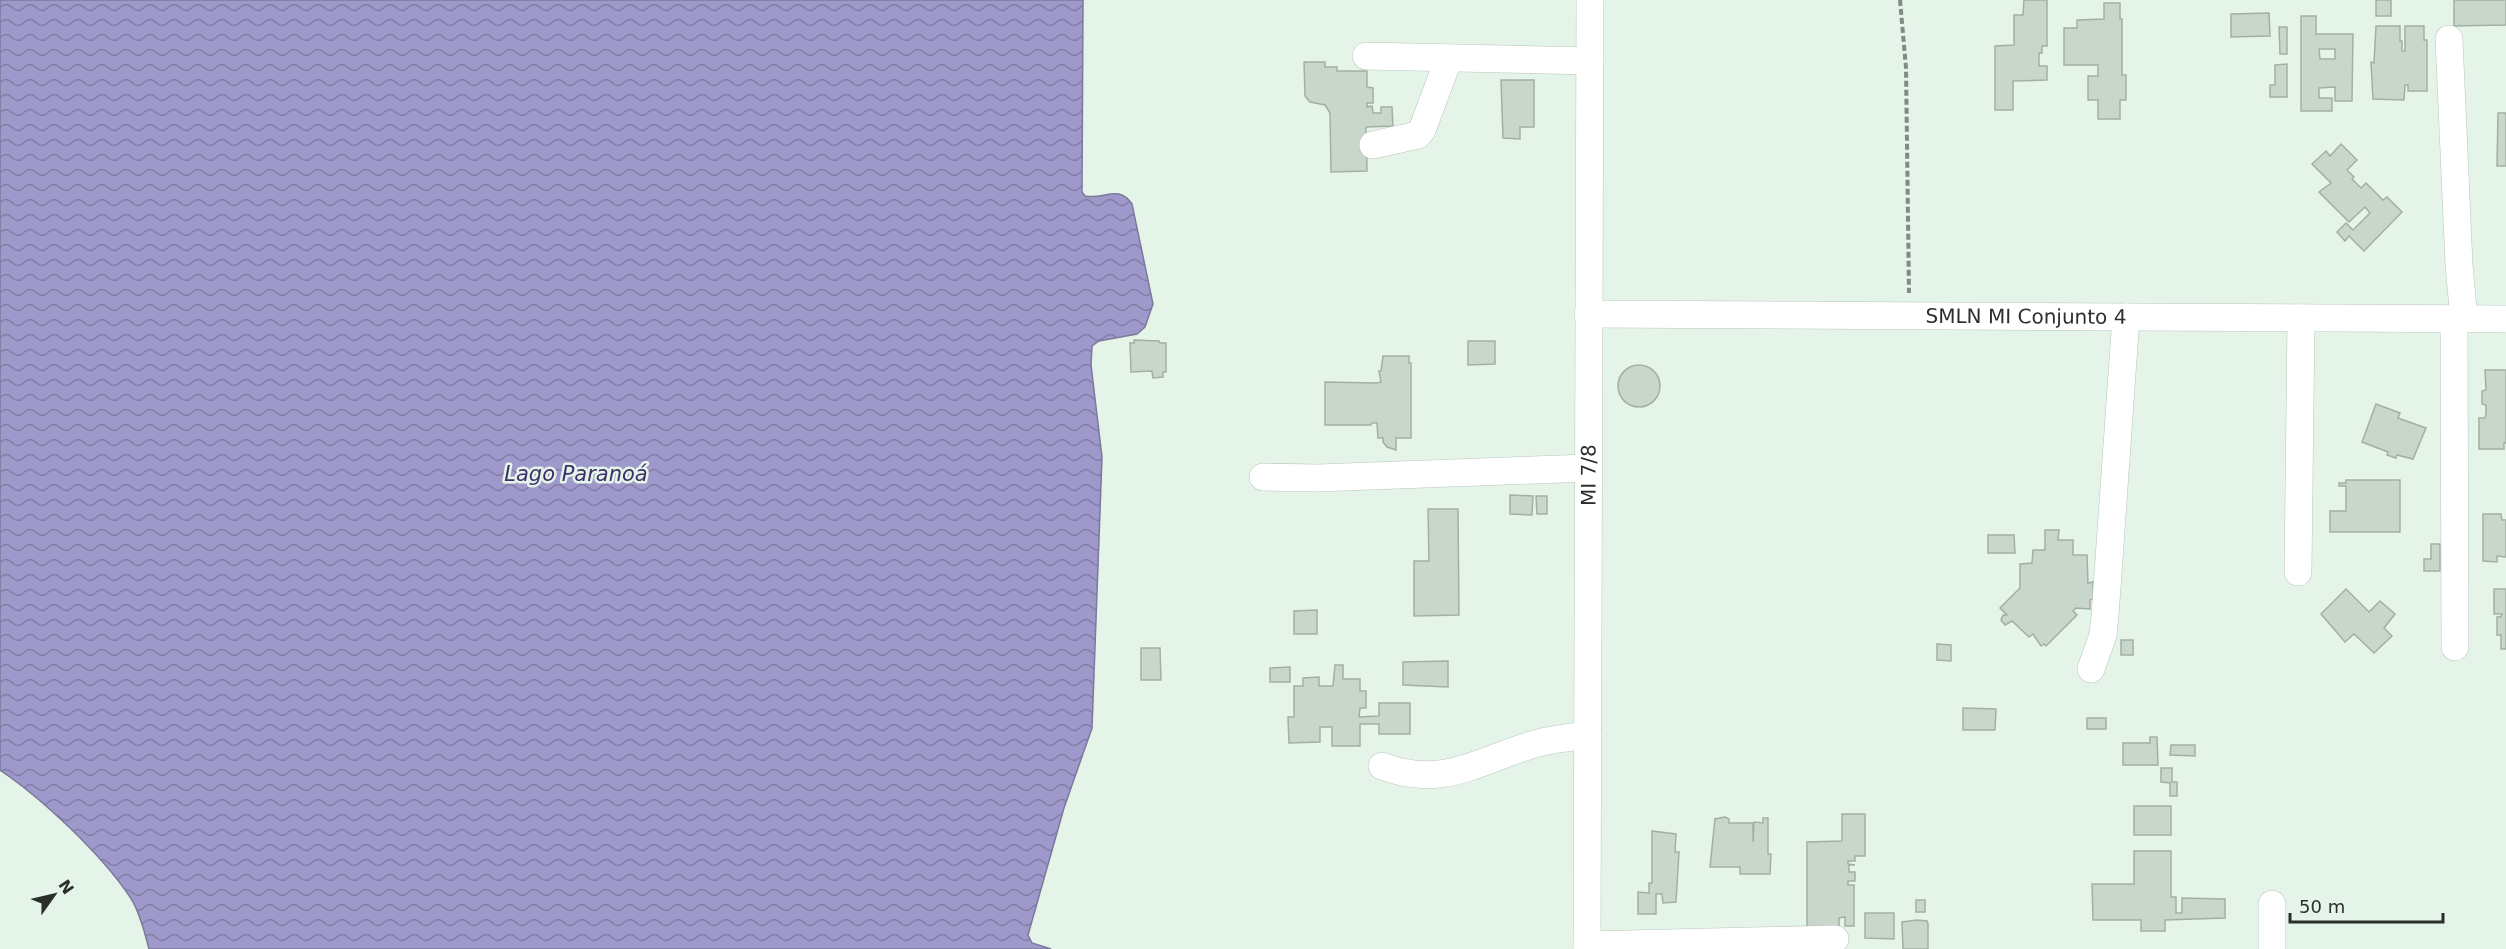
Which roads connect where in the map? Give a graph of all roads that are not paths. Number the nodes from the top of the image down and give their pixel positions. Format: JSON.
{"nodes":[{"id":1,"x":1590,"y":0,"type":"edge"},
{"id":2,"x":2449,"y":39,"type":"dead end"},
{"id":3,"x":1366,"y":56,"type":"dead end"},
{"id":4,"x":1449,"y":58,"type":"junction"},
{"id":5,"x":1590,"y":62,"type":"junction"},
{"id":6,"x":1373,"y":145,"type":"dead end"},
{"id":7,"x":1588,"y":314,"type":"junction"},
{"id":8,"x":2126,"y":317,"type":"junction"},
{"id":9,"x":2301,"y":318,"type":"junction"},
{"id":10,"x":2459,"y":319,"type":"junction"},
{"id":11,"x":2506,"y":319,"type":"edge"},
{"id":12,"x":1588,"y":468,"type":"junction"},
{"id":13,"x":1263,"y":477,"type":"dead end"},
{"id":14,"x":2298,"y":572,"type":"dead end"},
{"id":15,"x":2455,"y":647,"type":"dead end"},
{"id":16,"x":2091,"y":669,"type":"dead end"},
{"id":17,"x":1588,"y":735,"type":"junction"},
{"id":18,"x":1382,"y":766,"type":"dead end"},
{"id":19,"x":2272,"y":904,"type":"dead end"},
{"id":20,"x":1835,"y":939,"type":"dead end"},
{"id":21,"x":1587,"y":947,"type":"edge"},
{"id":22,"x":2272,"y":949,"type":"edge"}],
"edges":[{"from":1,"to":5,"type":"street","name":"MI 7/8"},
{"from":2,"to":10,"type":"street"},
{"from":3,"to":4,"type":"street"},
{"from":4,"to":5,"type":"street"},
{"from":4,"to":6,"type":"street"},
{"from":5,"to":7,"type":"street","name":"MI 7/8"},
{"from":7,"to":8,"type":"street","name":"SMLN MI Conjunto 4"},
{"from":7,"to":12,"type":"street","name":"MI 7/8"},
{"from":8,"to":9,"type":"street","name":"SMLN MI Conjunto 4"},
{"from":8,"to":16,"type":"street"},
{"from":9,"to":10,"type":"street","name":"SMLN MI Conjunto 4"},
{"from":9,"to":14,"type":"street"},
{"from":10,"to":11,"type":"street","name":"SMLN MI Conjunto 4"},
{"from":10,"to":15,"type":"street"},
{"from":12,"to":13,"type":"street"},
{"from":12,"to":17,"type":"street","name":"MI 7/8"},
{"from":17,"to":18,"type":"street"},
{"from":17,"to":21,"type":"street","name":"MI 7/8"},
{"from":19,"to":22,"type":"street"},
{"from":20,"to":21,"type":"street"}]}
